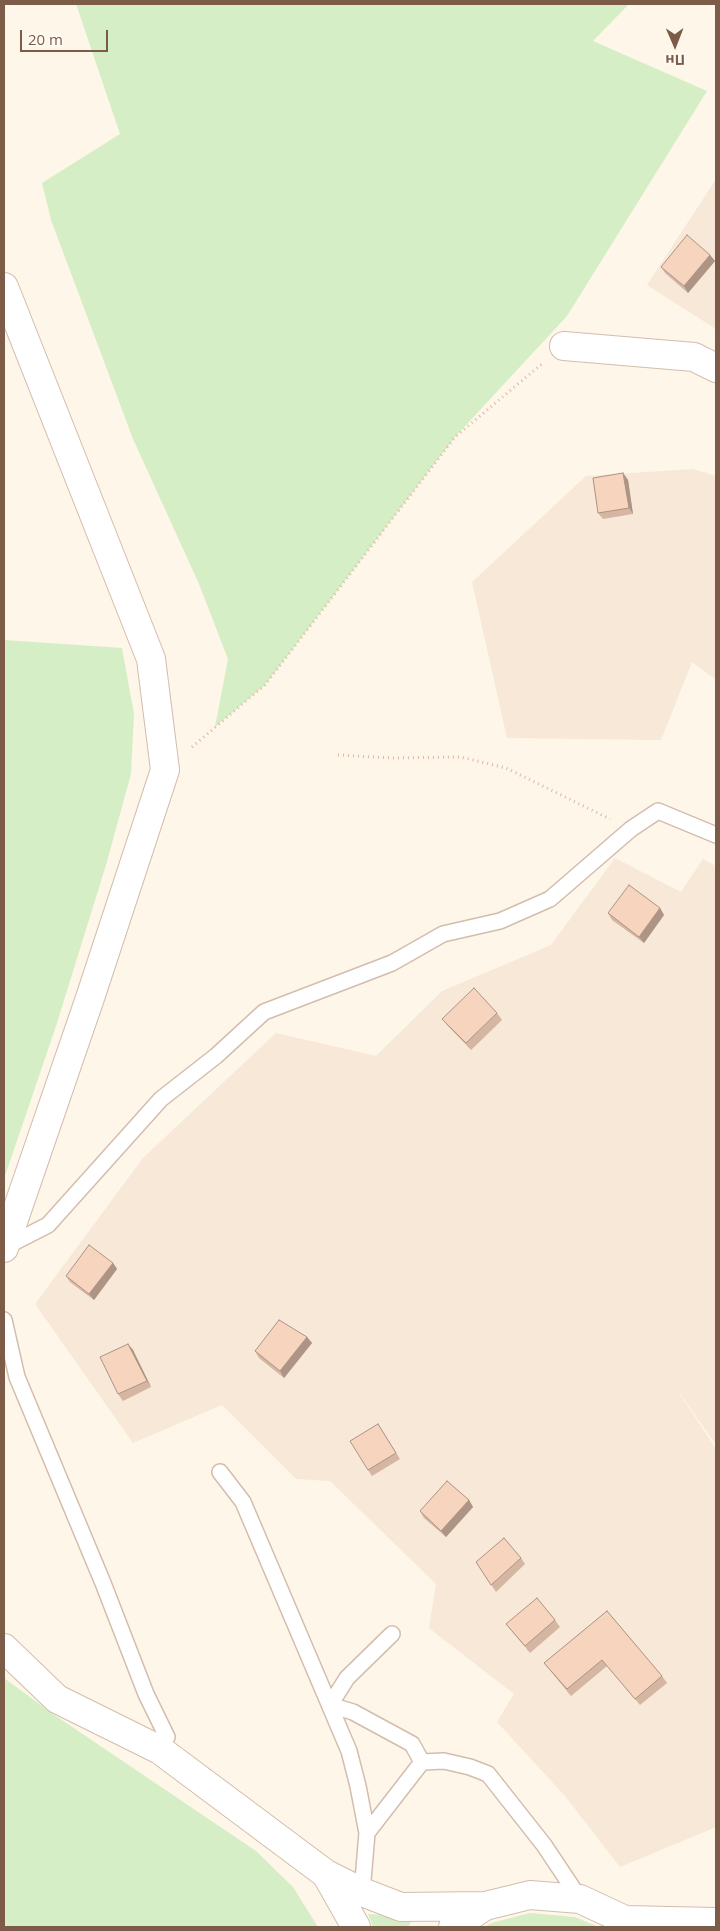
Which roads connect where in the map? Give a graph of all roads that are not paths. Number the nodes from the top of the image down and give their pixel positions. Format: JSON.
{"nodes":[{"id":1,"x":4,"y":287,"type":"edge"},
{"id":2,"x":564,"y":346,"type":"road end"},
{"id":3,"x":716,"y":368,"type":"edge"},
{"id":4,"x":716,"y":835,"type":"edge"},
{"id":5,"x":4,"y":1248,"type":"edge"},
{"id":6,"x":4,"y":1320,"type":"edge"},
{"id":7,"x":220,"y":1472,"type":"dead end"},
{"id":8,"x":392,"y":1634,"type":"dead end"},
{"id":9,"x":4,"y":1648,"type":"edge"},
{"id":10,"x":330,"y":1705,"type":"junction"},
{"id":11,"x":160,"y":1750,"type":"junction"},
{"id":12,"x":422,"y":1762,"type":"junction"},
{"id":13,"x":367,"y":1833,"type":"junction"},
{"id":14,"x":326,"y":1874,"type":"junction"},
{"id":15,"x":362,"y":1892,"type":"junction"},
{"id":16,"x":580,"y":1899,"type":"junction"},
{"id":17,"x":485,"y":1906,"type":"junction"},
{"id":18,"x":716,"y":1922,"type":"edge"},
{"id":19,"x":630,"y":1923,"type":"edge"},
{"id":20,"x":356,"y":1927,"type":"edge"},
{"id":21,"x":453,"y":1927,"type":"edge"}],
"edges":[{"from":1,"to":5,"type":"street"},
{"from":2,"to":3,"type":"street"},
{"from":4,"to":5,"type":"lane"},
{"from":6,"to":11,"type":"lane"},
{"from":7,"to":10,"type":"lane"},
{"from":8,"to":10,"type":"lane"},
{"from":9,"to":11,"type":"street"},
{"from":10,"to":12,"type":"lane"},
{"from":10,"to":13,"type":"lane"},
{"from":11,"to":14,"type":"street"},
{"from":12,"to":13,"type":"lane"},
{"from":12,"to":16,"type":"lane"},
{"from":13,"to":15,"type":"lane"},
{"from":14,"to":15,"type":"street"},
{"from":14,"to":20,"type":"street"},
{"from":15,"to":17,"type":"street"},
{"from":16,"to":17,"type":"street"},
{"from":16,"to":19,"type":"street"},
{"from":17,"to":21,"type":"street"},
{"from":18,"to":19,"type":"street"}]}
